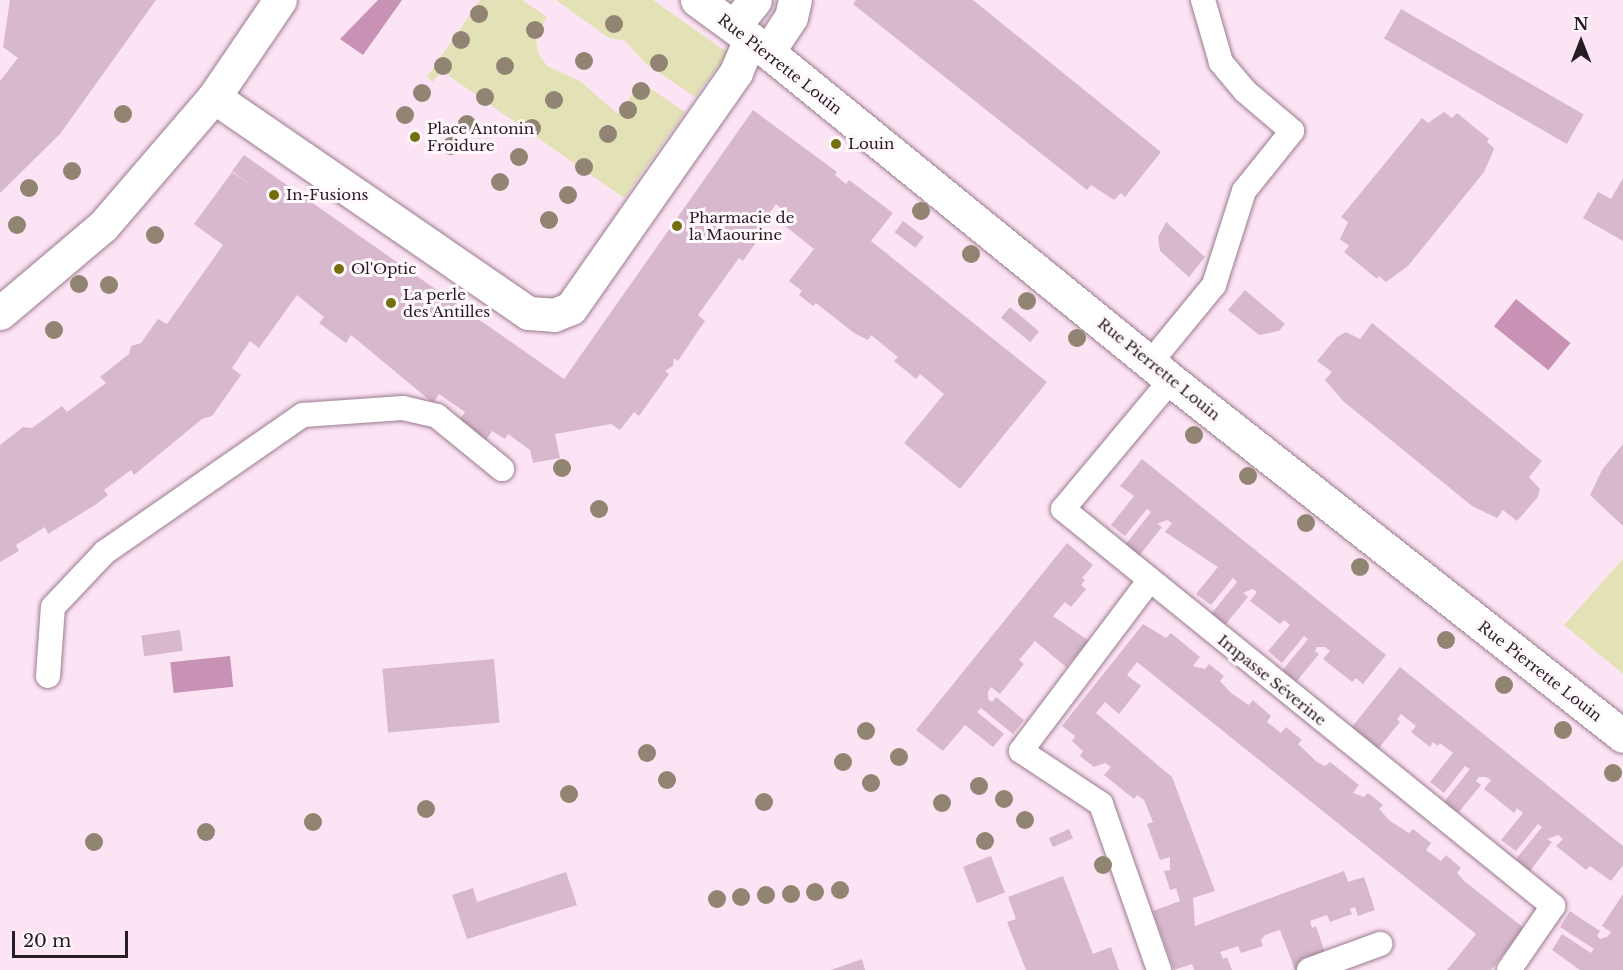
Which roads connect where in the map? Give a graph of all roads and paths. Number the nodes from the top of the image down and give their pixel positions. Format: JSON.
{"nodes":[{"id":1,"x":280,"y":0,"type":"edge"},
{"id":2,"x":697,"y":0,"type":"edge"},
{"id":3,"x":755,"y":0,"type":"edge"},
{"id":4,"x":795,"y":0,"type":"edge"},
{"id":5,"x":1203,"y":0,"type":"edge"},
{"id":6,"x":751,"y":39,"type":"junction"},
{"id":7,"x":214,"y":96,"type":"junction"},
{"id":8,"x":0,"y":313,"type":"edge"},
{"id":9,"x":1160,"y":372,"type":"junction"},
{"id":10,"x":502,"y":469,"type":"dead end"},
{"id":11,"x":1149,"y":581,"type":"junction"},
{"id":12,"x":48,"y":676,"type":"dead end"},
{"id":13,"x":1623,"y":736,"type":"edge"},
{"id":14,"x":1380,"y":944,"type":"dead end"},
{"id":15,"x":1159,"y":970,"type":"edge"},
{"id":16,"x":1309,"y":970,"type":"edge"},
{"id":17,"x":1509,"y":970,"type":"edge"}],
"edges":[{"from":1,"to":7,"type":"street"},
{"from":2,"to":6,"type":"street","name":"Rue Pierrette Louin"},
{"from":3,"to":6,"type":"street"},
{"from":4,"to":6,"type":"street"},
{"from":5,"to":9,"type":"lane"},
{"from":6,"to":7,"type":"street"},
{"from":6,"to":9,"type":"street","name":"Rue Pierrette Louin"},
{"from":7,"to":8,"type":"street"},
{"from":9,"to":11,"type":"lane","name":"Impasse Séverine"},
{"from":9,"to":13,"type":"street","name":"Rue Pierrette Louin"},
{"from":10,"to":12,"type":"lane"},
{"from":11,"to":15,"type":"lane"},
{"from":11,"to":17,"type":"lane","name":"Impasse Séverine"},
{"from":14,"to":16,"type":"lane"}]}
